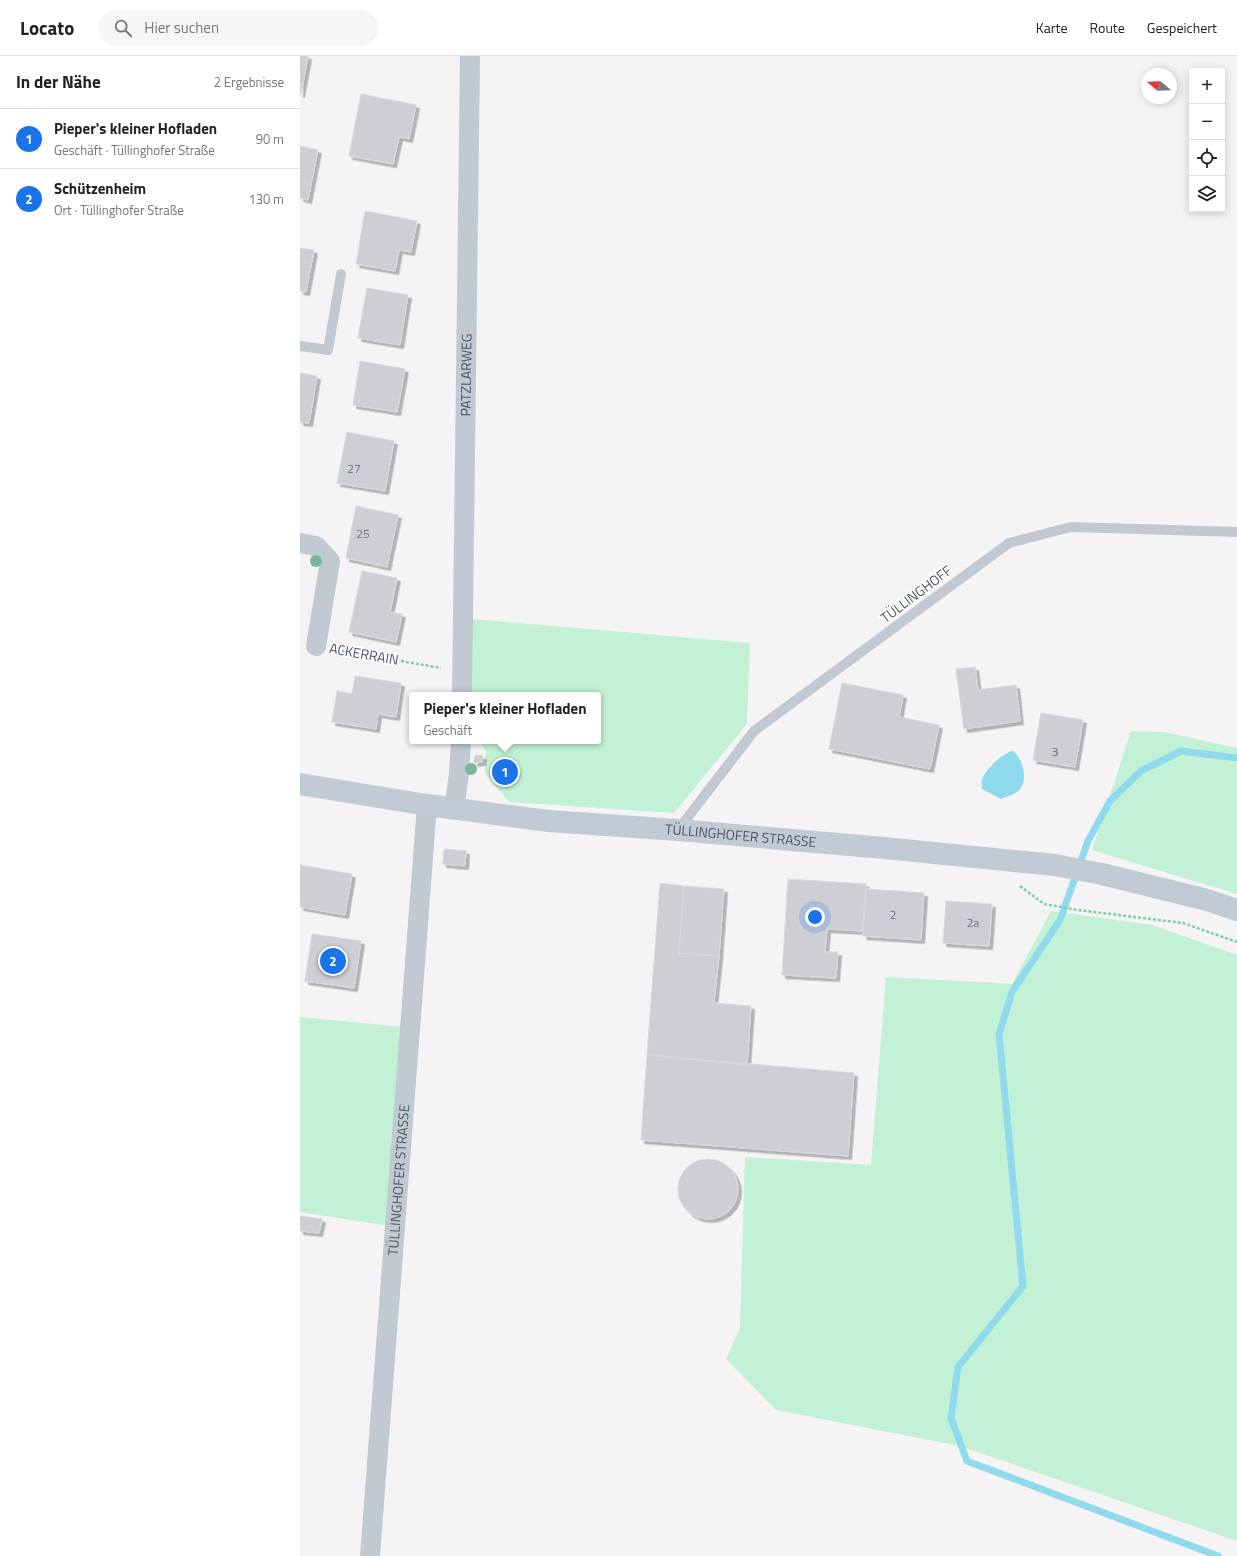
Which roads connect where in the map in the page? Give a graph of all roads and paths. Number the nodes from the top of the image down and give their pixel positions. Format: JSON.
{"nodes":[{"id":1,"x":470,"y":56,"type":"edge"},
{"id":2,"x":341,"y":274,"type":"dead end"},
{"id":3,"x":300,"y":346,"type":"edge"},
{"id":4,"x":1237,"y":532,"type":"edge"},
{"id":5,"x":300,"y":543,"type":"edge"},
{"id":6,"x":316,"y":646,"type":"joint"},
{"id":7,"x":463,"y":672,"type":"junction"},
{"id":8,"x":462,"y":692,"type":"edge"},
{"id":9,"x":461,"y":744,"type":"edge"},
{"id":10,"x":300,"y":784,"type":"edge"},
{"id":11,"x":427,"y":805,"type":"junction"},
{"id":12,"x":454,"y":809,"type":"junction"},
{"id":13,"x":678,"y":830,"type":"junction"},
{"id":14,"x":1044,"y":904,"type":"dead end"},
{"id":15,"x":1237,"y":910,"type":"edge"},
{"id":16,"x":1237,"y":942,"type":"edge"},
{"id":17,"x":370,"y":1556,"type":"edge"}],
"edges":[{"from":1,"to":7,"type":"street","name":"PATZLARWEG"},
{"from":2,"to":3,"type":"lane"},
{"from":4,"to":13,"type":"lane","name":"TÜLLINGHOFF"},
{"from":5,"to":6,"type":"street","name":"ACKERRAIN"},
{"from":6,"to":7,"type":"path","name":"ACKERRAIN"},
{"from":7,"to":8,"type":"street","name":"PATZLARWEG"},
{"from":9,"to":12,"type":"street"},
{"from":10,"to":11,"type":"main road","name":"TÜLLINGHOFER STRASSE"},
{"from":11,"to":12,"type":"main road","name":"TÜLLINGHOFER STRASSE"},
{"from":11,"to":17,"type":"street","name":"TÜLLINGHOFER STRASSE"},
{"from":12,"to":13,"type":"main road","name":"TÜLLINGHOFER STRASSE"},
{"from":13,"to":15,"type":"main road","name":"TÜLLINGHOFER STRASSE"},
{"from":14,"to":16,"type":"path"}]}
